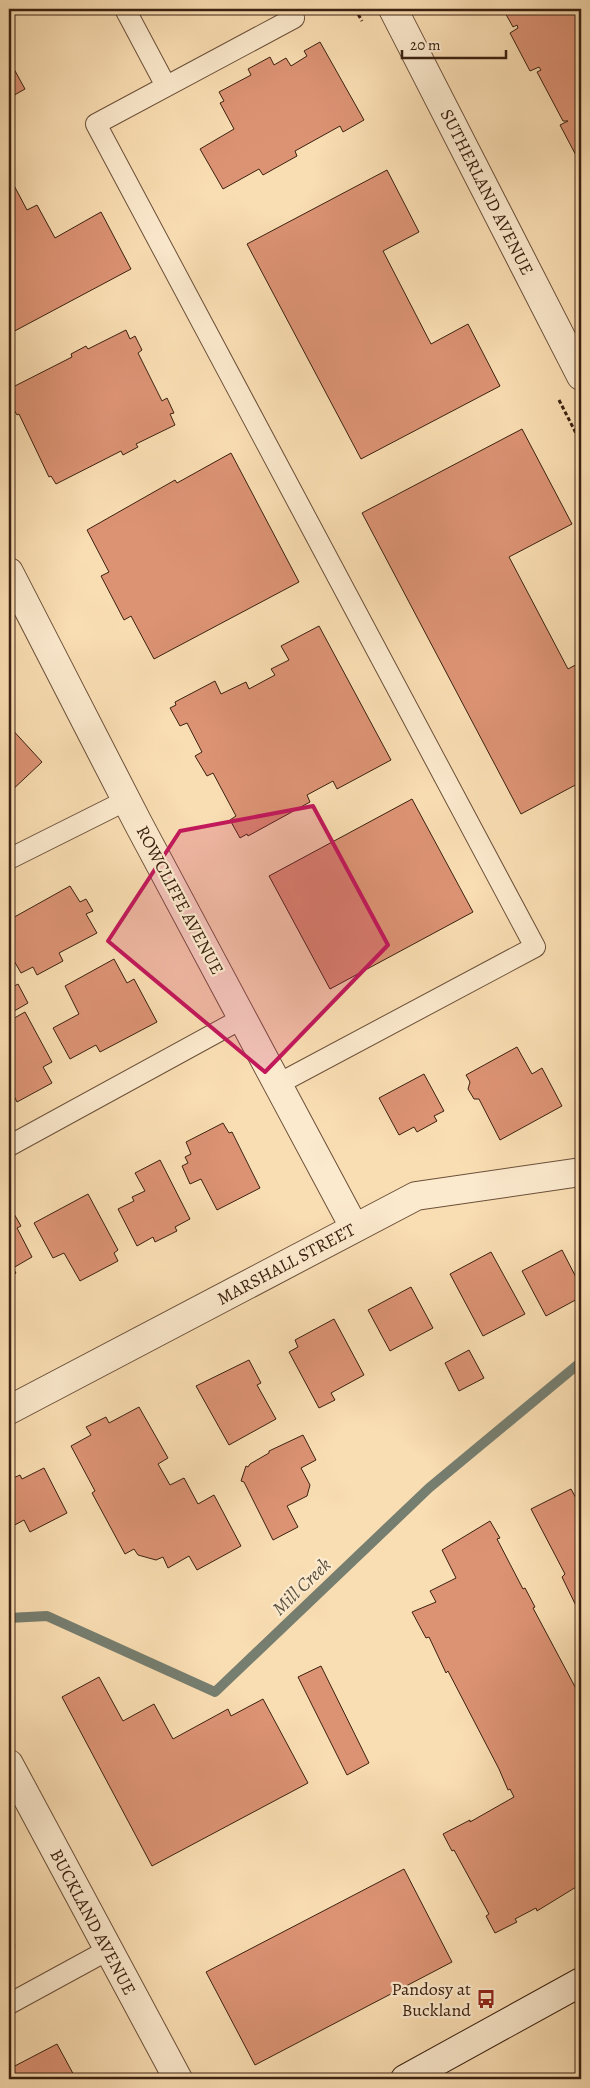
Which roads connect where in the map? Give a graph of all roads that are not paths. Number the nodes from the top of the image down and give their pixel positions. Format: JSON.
{"nodes":[{"id":1,"x":125,"y":9,"type":"edge"},
{"id":2,"x":393,"y":9,"type":"edge"},
{"id":3,"x":294,"y":18,"type":"dead end"},
{"id":4,"x":166,"y":86,"type":"junction"},
{"id":5,"x":581,"y":376,"type":"edge"},
{"id":6,"x":9,"y":572,"type":"edge"},
{"id":7,"x":127,"y":800,"type":"junction"},
{"id":8,"x":9,"y":859,"type":"edge"},
{"id":9,"x":243,"y":1018,"type":"junction"},
{"id":10,"x":278,"y":1084,"type":"junction"},
{"id":11,"x":9,"y":1146,"type":"edge"},
{"id":12,"x":581,"y":1172,"type":"edge"},
{"id":13,"x":354,"y":1227,"type":"junction"},
{"id":14,"x":9,"y":1410,"type":"edge"},
{"id":15,"x":9,"y":1764,"type":"edge"},
{"id":16,"x":108,"y":1950,"type":"junction"},
{"id":17,"x":581,"y":1982,"type":"edge"},
{"id":18,"x":9,"y":2004,"type":"edge"},
{"id":19,"x":178,"y":2079,"type":"edge"},
{"id":20,"x":405,"y":2079,"type":"edge"}],
"edges":[{"from":1,"to":4,"type":"lane"},
{"from":2,"to":5,"type":"street","name":"SUTHERLAND AVENUE"},
{"from":3,"to":4,"type":"lane"},
{"from":4,"to":10,"type":"lane"},
{"from":6,"to":7,"type":"street","name":"ROWCLIFFE AVENUE"},
{"from":7,"to":8,"type":"lane"},
{"from":7,"to":9,"type":"street","name":"ROWCLIFFE AVENUE"},
{"from":9,"to":10,"type":"street","name":"ROWCLIFFE AVENUE"},
{"from":9,"to":11,"type":"lane"},
{"from":10,"to":13,"type":"street","name":"ROWCLIFFE AVENUE"},
{"from":12,"to":13,"type":"street","name":"MARSHALL STREET"},
{"from":13,"to":14,"type":"street","name":"MARSHALL STREET"},
{"from":15,"to":16,"type":"street","name":"BUCKLAND AVENUE"},
{"from":16,"to":18,"type":"lane"},
{"from":16,"to":19,"type":"street","name":"BUCKLAND AVENUE"},
{"from":17,"to":20,"type":"street"}]}
